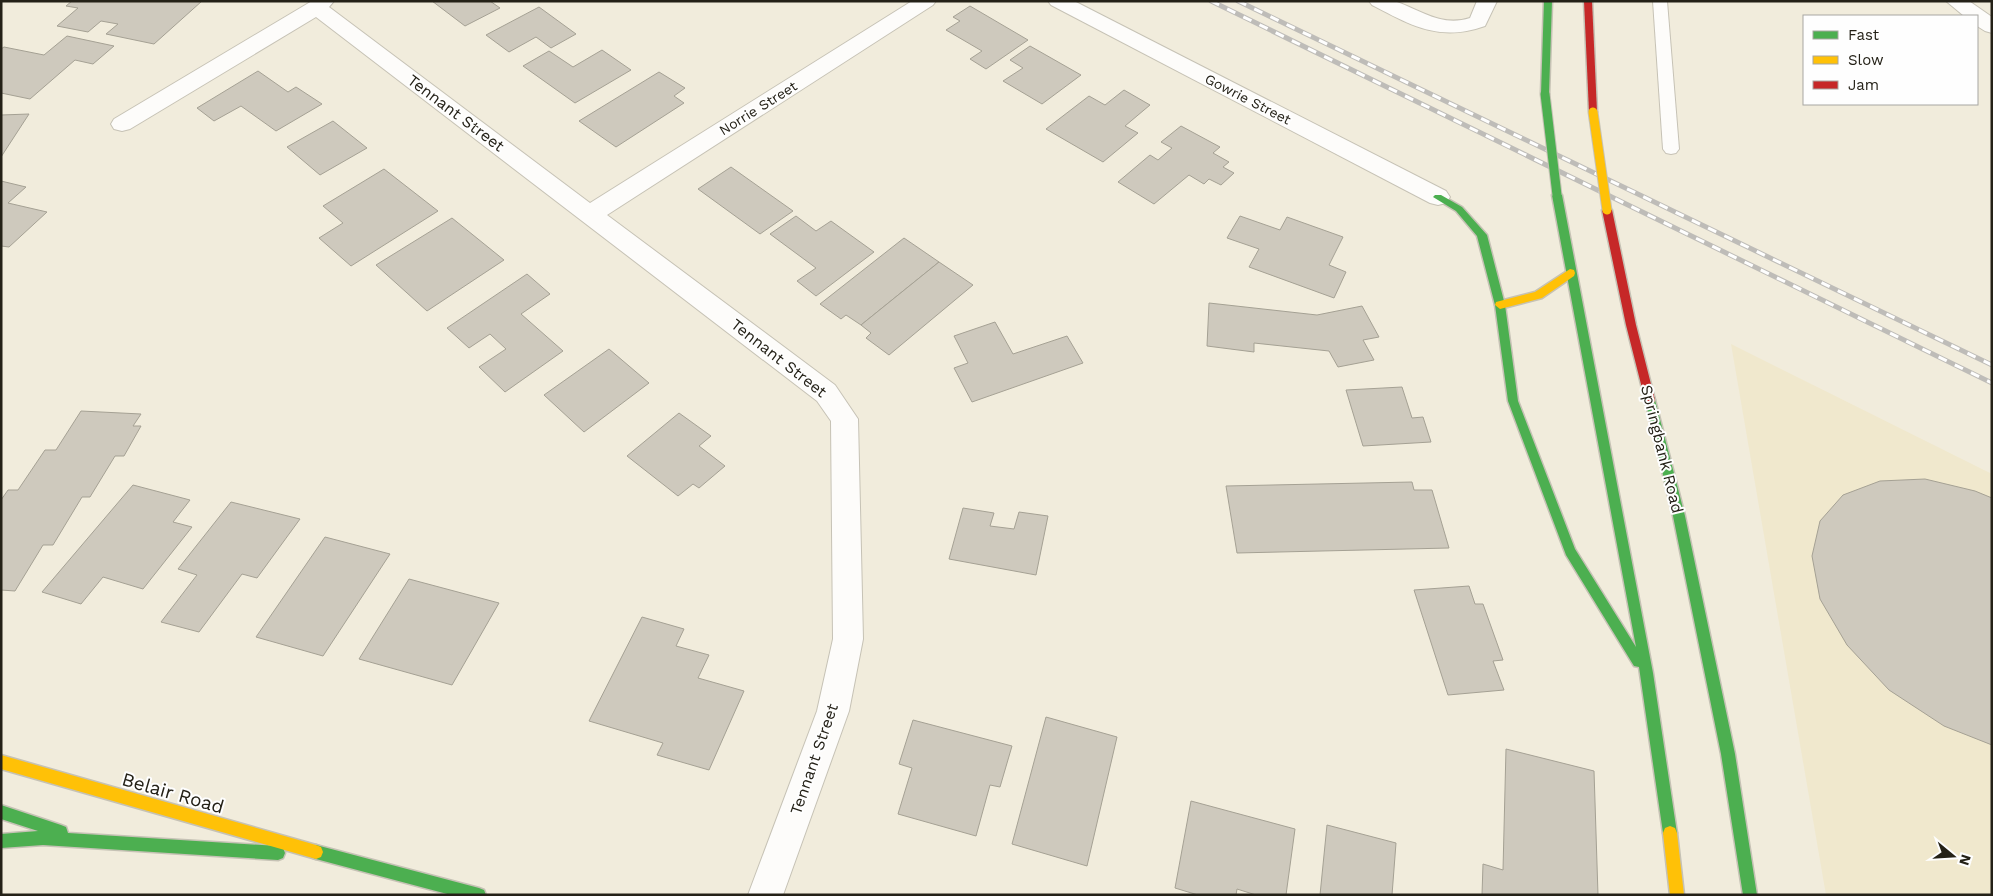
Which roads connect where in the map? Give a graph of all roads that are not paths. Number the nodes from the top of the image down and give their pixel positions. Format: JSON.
{"nodes":[{"id":1,"x":926,"y":1,"type":"edge"},
{"id":2,"x":1058,"y":1,"type":"edge"},
{"id":3,"x":1379,"y":1,"type":"edge"},
{"id":4,"x":1487,"y":1,"type":"edge"},
{"id":5,"x":1548,"y":1,"type":"edge"},
{"id":6,"x":1588,"y":1,"type":"edge"},
{"id":7,"x":1660,"y":1,"type":"edge"},
{"id":8,"x":1956,"y":1,"type":"edge"},
{"id":9,"x":320,"y":5,"type":"edge"},
{"id":10,"x":1975,"y":15,"type":"edge"},
{"id":11,"x":1978,"y":17,"type":"edge"},
{"id":12,"x":1992,"y":27,"type":"edge"},
{"id":13,"x":122,"y":124,"type":"dead end"},
{"id":14,"x":1671,"y":148,"type":"dead end"},
{"id":15,"x":1438,"y":197,"type":"joint"},
{"id":16,"x":590,"y":214,"type":"junction"},
{"id":17,"x":1570,"y":273,"type":"junction"},
{"id":18,"x":1500,"y":304,"type":"junction"},
{"id":19,"x":1646,"y":674,"type":"junction"},
{"id":20,"x":1,"y":762,"type":"edge"},
{"id":21,"x":1,"y":812,"type":"edge"},
{"id":22,"x":86,"y":840,"type":"junction"},
{"id":23,"x":1,"y":841,"type":"edge"},
{"id":24,"x":334,"y":857,"type":"junction"},
{"id":25,"x":479,"y":895,"type":"edge"},
{"id":26,"x":765,"y":895,"type":"edge"},
{"id":27,"x":1677,"y":895,"type":"edge"},
{"id":28,"x":1750,"y":895,"type":"edge"}],
"edges":[{"from":1,"to":16,"type":"street","name":"Norrie Street"},
{"from":2,"to":15,"type":"street","name":"Gowrie Street"},
{"from":3,"to":4,"type":"street"},
{"from":5,"to":17,"type":"main road","bridge":true},
{"from":6,"to":28,"type":"main road","name":"Springbank Road","bridge":true},
{"from":7,"to":14,"type":"lane"},
{"from":8,"to":10,"type":"street"},
{"from":9,"to":13,"type":"street","name":"Tennant Street"},
{"from":9,"to":16,"type":"street","name":"Tennant Street"},
{"from":11,"to":12,"type":"street"},
{"from":15,"to":18,"type":"main road"},
{"from":16,"to":26,"type":"street","name":"Tennant Street"},
{"from":17,"to":18,"type":"main road"},
{"from":17,"to":19,"type":"main road"},
{"from":18,"to":19,"type":"main road"},
{"from":19,"to":27,"type":"main road"},
{"from":20,"to":24,"type":"main road","name":"Belair Road"},
{"from":21,"to":22,"type":"main road"},
{"from":22,"to":23,"type":"main road","name":"Belair Road"},
{"from":22,"to":24,"type":"main road","name":"Belair Road"},
{"from":24,"to":25,"type":"main road","name":"Belair Road"}]}
